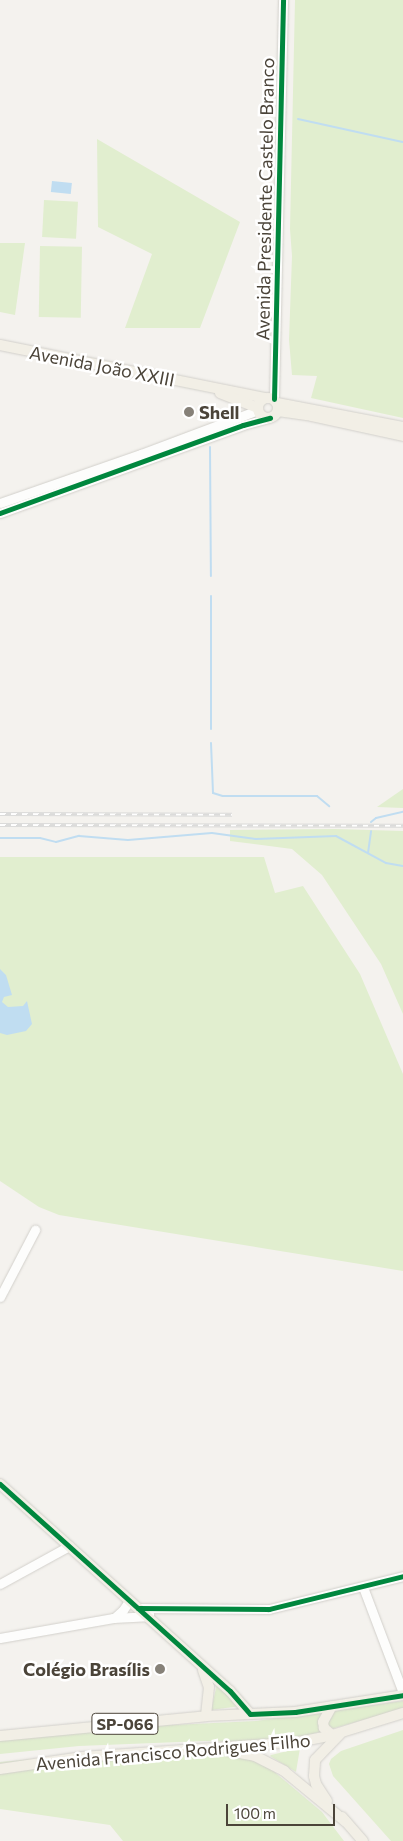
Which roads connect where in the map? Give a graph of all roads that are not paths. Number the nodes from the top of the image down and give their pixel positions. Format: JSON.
{"nodes":[{"id":1,"x":283,"y":0,"type":"edge"},
{"id":2,"x":0,"y":345,"type":"edge"},
{"id":3,"x":203,"y":386,"type":"junction"},
{"id":4,"x":273,"y":406,"type":"junction"},
{"id":5,"x":258,"y":409,"type":"junction"},
{"id":6,"x":403,"y":427,"type":"edge"},
{"id":7,"x":403,"y":436,"type":"edge"},
{"id":8,"x":0,"y":503,"type":"edge"},
{"id":9,"x":0,"y":513,"type":"edge"},
{"id":10,"x":35,"y":1230,"type":"dead end"},
{"id":11,"x":0,"y":1297,"type":"edge"},
{"id":12,"x":0,"y":1484,"type":"edge"},
{"id":13,"x":69,"y":1546,"type":"junction"},
{"id":14,"x":403,"y":1576,"type":"edge"},
{"id":15,"x":0,"y":1584,"type":"edge"},
{"id":16,"x":363,"y":1587,"type":"junction"},
{"id":17,"x":129,"y":1601,"type":"junction"},
{"id":18,"x":157,"y":1607,"type":"junction"},
{"id":19,"x":138,"y":1608,"type":"junction"},
{"id":20,"x":147,"y":1616,"type":"junction"},
{"id":21,"x":113,"y":1618,"type":"junction"},
{"id":22,"x":0,"y":1638,"type":"edge"},
{"id":23,"x":199,"y":1663,"type":"junction"},
{"id":24,"x":403,"y":1694,"type":"edge"},
{"id":25,"x":332,"y":1706,"type":"junction"},
{"id":26,"x":403,"y":1713,"type":"edge"},
{"id":27,"x":250,"y":1714,"type":"junction"},
{"id":28,"x":206,"y":1716,"type":"junction"},
{"id":29,"x":337,"y":1734,"type":"junction"},
{"id":30,"x":0,"y":1736,"type":"edge"},
{"id":31,"x":218,"y":1749,"type":"junction"},
{"id":32,"x":0,"y":1769,"type":"edge"},
{"id":33,"x":346,"y":1822,"type":"junction"},
{"id":34,"x":363,"y":1841,"type":"edge"}],
"edges":[{"from":1,"to":4,"type":"street","name":"Avenida Presidente Castelo Branco"},
{"from":2,"to":3,"type":"main road","name":"Avenida João XXIII"},
{"from":3,"to":4,"type":"main road","name":"Avenida João XXIII"},
{"from":3,"to":5,"type":"main road","name":"Avenida João XXIII"},
{"from":4,"to":5,"type":"main road"},
{"from":4,"to":5,"type":"main road","name":"Avenida João XXIII"},
{"from":4,"to":6,"type":"main road","name":"Avenida João XXIII"},
{"from":4,"to":7,"type":"main road","name":"Avenida João XXIII"},
{"from":4,"to":9,"type":"street"},
{"from":5,"to":8,"type":"street"},
{"from":10,"to":11,"type":"street"},
{"from":12,"to":13,"type":"main road"},
{"from":13,"to":15,"type":"street"},
{"from":13,"to":17,"type":"main road"},
{"from":14,"to":16,"type":"street"},
{"from":16,"to":18,"type":"street"},
{"from":16,"to":24,"type":"street"},
{"from":17,"to":19,"type":"main road"},
{"from":17,"to":21,"type":"street"},
{"from":18,"to":19,"type":"street"},
{"from":18,"to":20,"type":"street"},
{"from":19,"to":20,"type":"main road"},
{"from":20,"to":21,"type":"street"},
{"from":20,"to":23,"type":"main road"},
{"from":21,"to":22,"type":"street"},
{"from":23,"to":27,"type":"main road"},
{"from":23,"to":28,"type":"main road"},
{"from":24,"to":25,"type":"main road","name":"Avenida Francisco Rodrigues Filho"},
{"from":25,"to":27,"type":"main road","name":"Avenida Francisco Rodrigues Filho","number":"SP-066"},
{"from":25,"to":29,"type":"main road"},
{"from":26,"to":29,"type":"main road","name":"Avenida Francisco Rodrigues Filho"},
{"from":27,"to":28,"type":"main road","name":"Avenida Francisco Rodrigues Filho","number":"SP-066"},
{"from":28,"to":30,"type":"main road","name":"Avenida Francisco Rodrigues Filho","number":"SP-066"},
{"from":29,"to":31,"type":"main road","name":"Avenida Francisco Rodrigues Filho","number":"SP-066"},
{"from":29,"to":33,"type":"main road","number":"SP-066"},
{"from":31,"to":32,"type":"main road","name":"Avenida Francisco Rodrigues Filho","number":"SP-066"},
{"from":31,"to":33,"type":"main road","number":"SP-066"},
{"from":33,"to":34,"type":"main road","number":"SP-066"}]}
